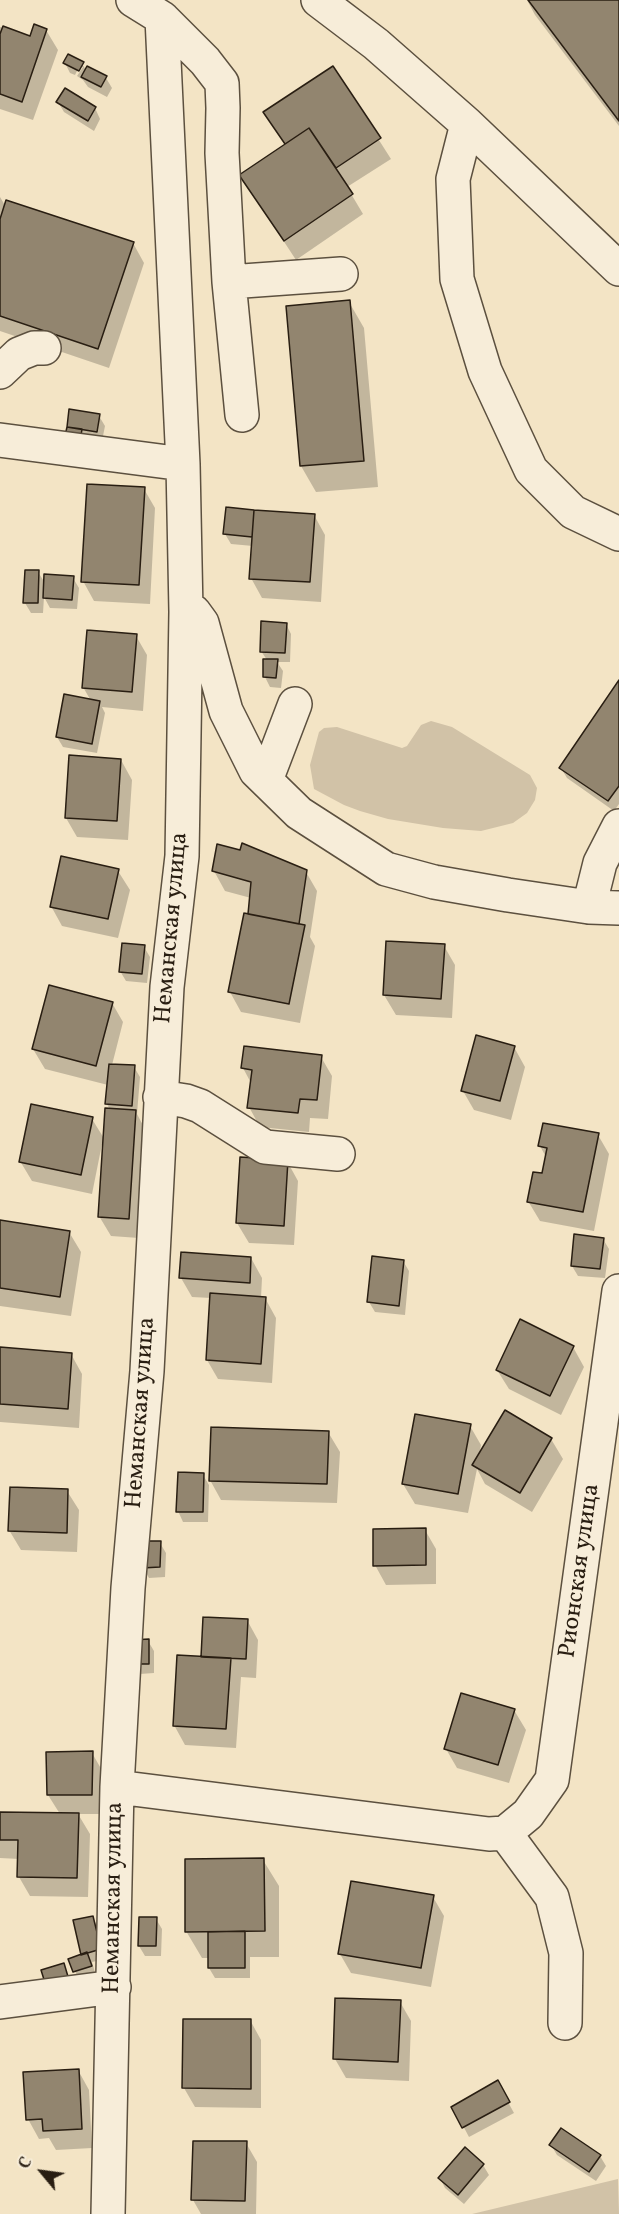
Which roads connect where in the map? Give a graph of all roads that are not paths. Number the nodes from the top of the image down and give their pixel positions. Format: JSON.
{"nodes":[{"id":1,"x":133,"y":0,"type":"edge"},
{"id":2,"x":318,"y":0,"type":"edge"},
{"id":3,"x":162,"y":18,"type":"junction"},
{"id":4,"x":467,"y":124,"type":"junction"},
{"id":5,"x":619,"y":269,"type":"edge"},
{"id":6,"x":341,"y":274,"type":"dead end"},
{"id":7,"x":229,"y":282,"type":"junction"},
{"id":8,"x":44,"y":348,"type":"dead end"},
{"id":9,"x":0,"y":372,"type":"edge"},
{"id":10,"x":242,"y":416,"type":"dead end"},
{"id":11,"x":0,"y":440,"type":"edge"},
{"id":12,"x":183,"y":464,"type":"junction"},
{"id":13,"x":619,"y":534,"type":"edge"},
{"id":14,"x":186,"y":612,"type":"junction"},
{"id":15,"x":295,"y":704,"type":"dead end"},
{"id":16,"x":266,"y":780,"type":"junction"},
{"id":17,"x":619,"y":826,"type":"edge"},
{"id":18,"x":611,"y":908,"type":"edge"},
{"id":19,"x":160,"y":1097,"type":"junction"},
{"id":20,"x":338,"y":1155,"type":"dead end"},
{"id":21,"x":619,"y":1291,"type":"edge"},
{"id":22,"x":117,"y":1787,"type":"junction"},
{"id":23,"x":505,"y":1833,"type":"junction"},
{"id":24,"x":114,"y":1987,"type":"junction"},
{"id":25,"x":0,"y":2002,"type":"edge"},
{"id":26,"x":565,"y":2023,"type":"dead end"},
{"id":27,"x":108,"y":2214,"type":"edge"}],
"edges":[{"from":1,"to":3,"type":"lane"},
{"from":2,"to":4,"type":"lane"},
{"from":3,"to":7,"type":"lane"},
{"from":3,"to":12,"type":"lane","name":"Неманская улица"},
{"from":4,"to":5,"type":"lane"},
{"from":4,"to":13,"type":"lane"},
{"from":6,"to":7,"type":"lane"},
{"from":7,"to":10,"type":"lane"},
{"from":8,"to":9,"type":"lane"},
{"from":11,"to":12,"type":"lane"},
{"from":12,"to":14,"type":"lane","name":"Неманская улица"},
{"from":14,"to":16,"type":"lane"},
{"from":14,"to":19,"type":"lane","name":"Неманская улица"},
{"from":15,"to":16,"type":"lane"},
{"from":16,"to":18,"type":"lane"},
{"from":17,"to":18,"type":"lane"},
{"from":19,"to":20,"type":"lane"},
{"from":19,"to":22,"type":"lane","name":"Неманская улица"},
{"from":21,"to":23,"type":"lane","name":"Рионская улица"},
{"from":22,"to":23,"type":"lane"},
{"from":22,"to":24,"type":"lane","name":"Неманская улица"},
{"from":23,"to":26,"type":"lane"},
{"from":24,"to":25,"type":"lane"},
{"from":24,"to":27,"type":"lane","name":"Неманская улица"}]}
